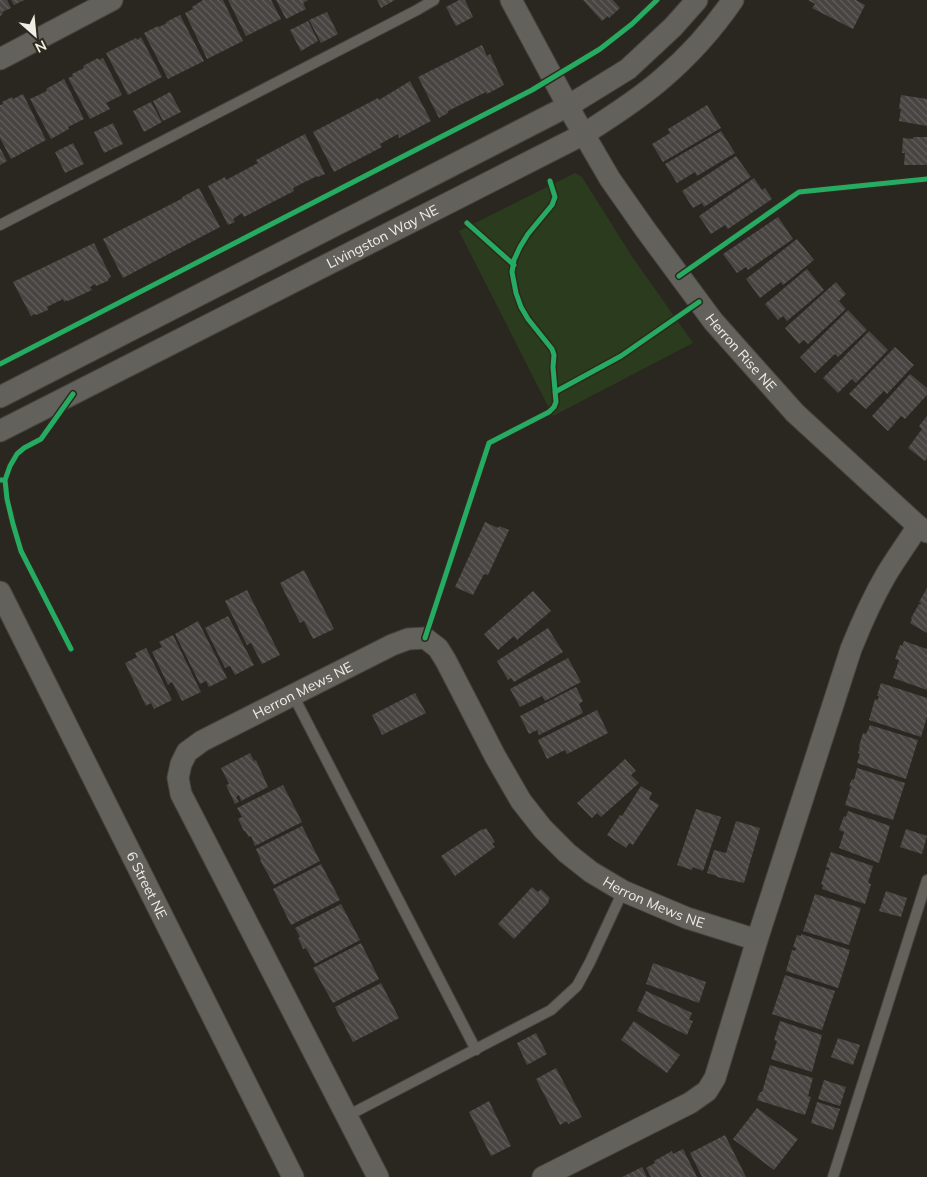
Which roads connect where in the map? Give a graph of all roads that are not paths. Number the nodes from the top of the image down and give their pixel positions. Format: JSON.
{"nodes":[{"id":1,"x":112,"y":0,"type":"edge"},
{"id":2,"x":434,"y":0,"type":"edge"},
{"id":3,"x":511,"y":0,"type":"edge"},
{"id":4,"x":697,"y":0,"type":"edge"},
{"id":5,"x":733,"y":0,"type":"edge"},
{"id":6,"x":0,"y":59,"type":"edge"},
{"id":7,"x":576,"y":120,"type":"junction"},
{"id":8,"x":0,"y":225,"type":"edge"},
{"id":9,"x":0,"y":397,"type":"edge"},
{"id":10,"x":0,"y":430,"type":"edge"},
{"id":11,"x":923,"y":529,"type":"edge"},
{"id":12,"x":0,"y":592,"type":"edge"},
{"id":13,"x":293,"y":695,"type":"junction"},
{"id":14,"x":927,"y":880,"type":"edge"},
{"id":15,"x":623,"y":891,"type":"junction"},
{"id":16,"x":757,"y":940,"type":"junction"},
{"id":17,"x":476,"y":1050,"type":"junction"},
{"id":18,"x":347,"y":1116,"type":"junction"},
{"id":19,"x":293,"y":1177,"type":"edge"},
{"id":20,"x":378,"y":1177,"type":"edge"},
{"id":21,"x":543,"y":1177,"type":"edge"},
{"id":22,"x":833,"y":1177,"type":"edge"}],
"edges":[{"from":1,"to":6,"type":"street"},
{"from":2,"to":8,"type":"lane"},
{"from":3,"to":7,"type":"street","name":"Herron Rise NE"},
{"from":4,"to":7,"type":"street","name":"Livingston Way NE"},
{"from":5,"to":7,"type":"street","name":"Livingston Way NE"},
{"from":7,"to":9,"type":"street","name":"Livingston Way NE"},
{"from":7,"to":10,"type":"street","name":"Livingston Way NE"},
{"from":7,"to":11,"type":"street","name":"Herron Rise NE"},
{"from":11,"to":16,"type":"street"},
{"from":12,"to":19,"type":"street","name":"6 Street NE"},
{"from":13,"to":15,"type":"street","name":"Herron Mews NE"},
{"from":13,"to":17,"type":"lane"},
{"from":13,"to":18,"type":"street","name":"Herron Mews NE"},
{"from":14,"to":22,"type":"lane"},
{"from":15,"to":16,"type":"street","name":"Herron Mews NE"},
{"from":15,"to":17,"type":"lane"},
{"from":16,"to":21,"type":"street"},
{"from":17,"to":18,"type":"lane"},
{"from":18,"to":20,"type":"street","name":"Herron Mews NE"}]}
